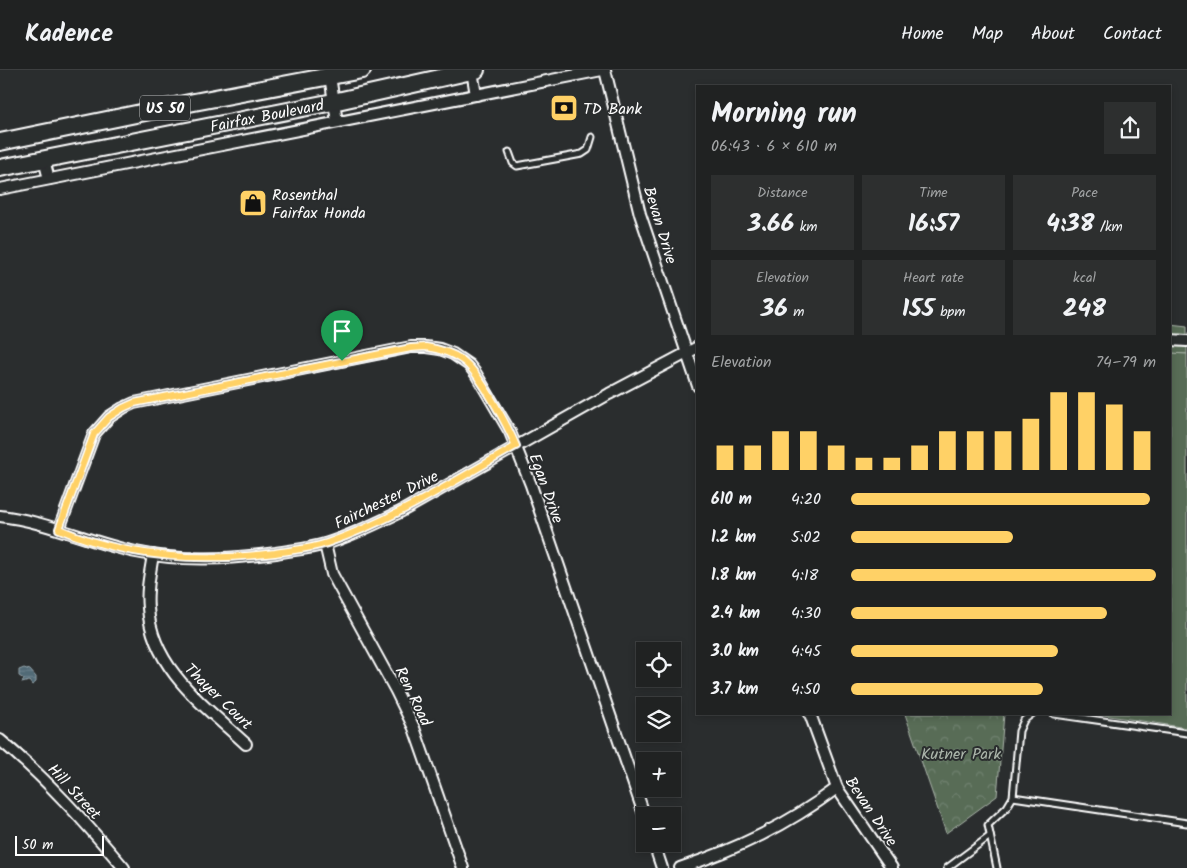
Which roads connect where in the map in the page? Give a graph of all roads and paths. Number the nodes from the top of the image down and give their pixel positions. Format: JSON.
{"nodes":[{"id":1,"x":362,"y":70,"type":"edge"},
{"id":2,"x":474,"y":70,"type":"edge"},
{"id":3,"x":603,"y":70,"type":"edge"},
{"id":4,"x":329,"y":73,"type":"edge"},
{"id":5,"x":476,"y":95,"type":"junction"},
{"id":6,"x":333,"y":102,"type":"junction"},
{"id":7,"x":337,"y":122,"type":"junction"},
{"id":8,"x":592,"y":137,"type":"dead end"},
{"id":9,"x":0,"y":142,"type":"edge"},
{"id":10,"x":509,"y":152,"type":"dead end"},
{"id":11,"x":44,"y":160,"type":"junction"},
{"id":12,"x":0,"y":168,"type":"edge"},
{"id":13,"x":49,"y":179,"type":"junction"},
{"id":14,"x":0,"y":189,"type":"edge"},
{"id":15,"x":1171,"y":340,"type":"edge"},
{"id":16,"x":1187,"y":341,"type":"edge"},
{"id":17,"x":696,"y":348,"type":"edge"},
{"id":18,"x":686,"y":353,"type":"junction"},
{"id":19,"x":696,"y":380,"type":"edge"},
{"id":20,"x":516,"y":446,"type":"junction"},
{"id":21,"x":0,"y":516,"type":"edge"},
{"id":22,"x":59,"y":529,"type":"junction"},
{"id":23,"x":325,"y":544,"type":"junction"},
{"id":24,"x":153,"y":556,"type":"junction"},
{"id":25,"x":810,"y":715,"type":"edge"},
{"id":26,"x":1031,"y":715,"type":"edge"},
{"id":27,"x":1061,"y":715,"type":"edge"},
{"id":28,"x":1187,"y":733,"type":"edge"},
{"id":29,"x":0,"y":740,"type":"edge"},
{"id":30,"x":246,"y":744,"type":"dead end"},
{"id":31,"x":837,"y":788,"type":"junction"},
{"id":32,"x":1012,"y":797,"type":"junction"},
{"id":33,"x":642,"y":807,"type":"edge"},
{"id":34,"x":1187,"y":823,"type":"edge"},
{"id":35,"x":990,"y":836,"type":"junction"},
{"id":36,"x":657,"y":852,"type":"edge"},
{"id":37,"x":124,"y":868,"type":"edge"},
{"id":38,"x":463,"y":868,"type":"edge"},
{"id":39,"x":662,"y":868,"type":"edge"},
{"id":40,"x":680,"y":868,"type":"edge"},
{"id":41,"x":892,"y":868,"type":"edge"},
{"id":42,"x":947,"y":868,"type":"edge"},
{"id":43,"x":997,"y":868,"type":"edge"}],
"edges":[{"from":1,"to":4,"type":"main road","name":"Fairfax Boulevard","number":"US 50"},
{"from":2,"to":5,"type":"street"},
{"from":2,"to":6,"type":"main road","name":"Fairfax Boulevard","number":"US 50"},
{"from":3,"to":5,"type":"street"},
{"from":3,"to":18,"type":"street","name":"Bevan Drive"},
{"from":4,"to":6,"type":"street"},
{"from":4,"to":9,"type":"main road","name":"Fairfax Boulevard","number":"US 50"},
{"from":5,"to":7,"type":"street"},
{"from":6,"to":7,"type":"street"},
{"from":6,"to":11,"type":"main road","name":"Fairfax Boulevard","number":"US 50"},
{"from":7,"to":13,"type":"street"},
{"from":8,"to":10,"type":"lane"},
{"from":11,"to":12,"type":"main road","name":"Fairfax Boulevard","number":"US 50"},
{"from":11,"to":13,"type":"street"},
{"from":13,"to":14,"type":"street"},
{"from":15,"to":16,"type":"street"},
{"from":17,"to":18,"type":"street","name":"Fairchester Drive"},
{"from":18,"to":19,"type":"street","name":"Bevan Drive"},
{"from":18,"to":20,"type":"street","name":"Fairchester Drive"},
{"from":20,"to":22,"type":"street","name":"Egan Drive"},
{"from":20,"to":23,"type":"street","name":"Fairchester Drive"},
{"from":20,"to":33,"type":"street","name":"Egan Drive"},
{"from":21,"to":22,"type":"street","name":"Fairchester Drive"},
{"from":22,"to":24,"type":"street","name":"Fairchester Drive"},
{"from":23,"to":24,"type":"street","name":"Fairchester Drive"},
{"from":23,"to":38,"type":"street","name":"Ren Road"},
{"from":24,"to":30,"type":"street","name":"Thayer Court"},
{"from":25,"to":31,"type":"street","name":"Bevan Drive"},
{"from":26,"to":32,"type":"lane"},
{"from":27,"to":28,"type":"lane"},
{"from":29,"to":37,"type":"street","name":"Hill Street"},
{"from":31,"to":40,"type":"street"},
{"from":31,"to":41,"type":"street","name":"Bevan Drive"},
{"from":32,"to":34,"type":"lane"},
{"from":32,"to":35,"type":"lane"},
{"from":35,"to":42,"type":"lane"},
{"from":35,"to":43,"type":"lane"},
{"from":36,"to":39,"type":"street"}]}
